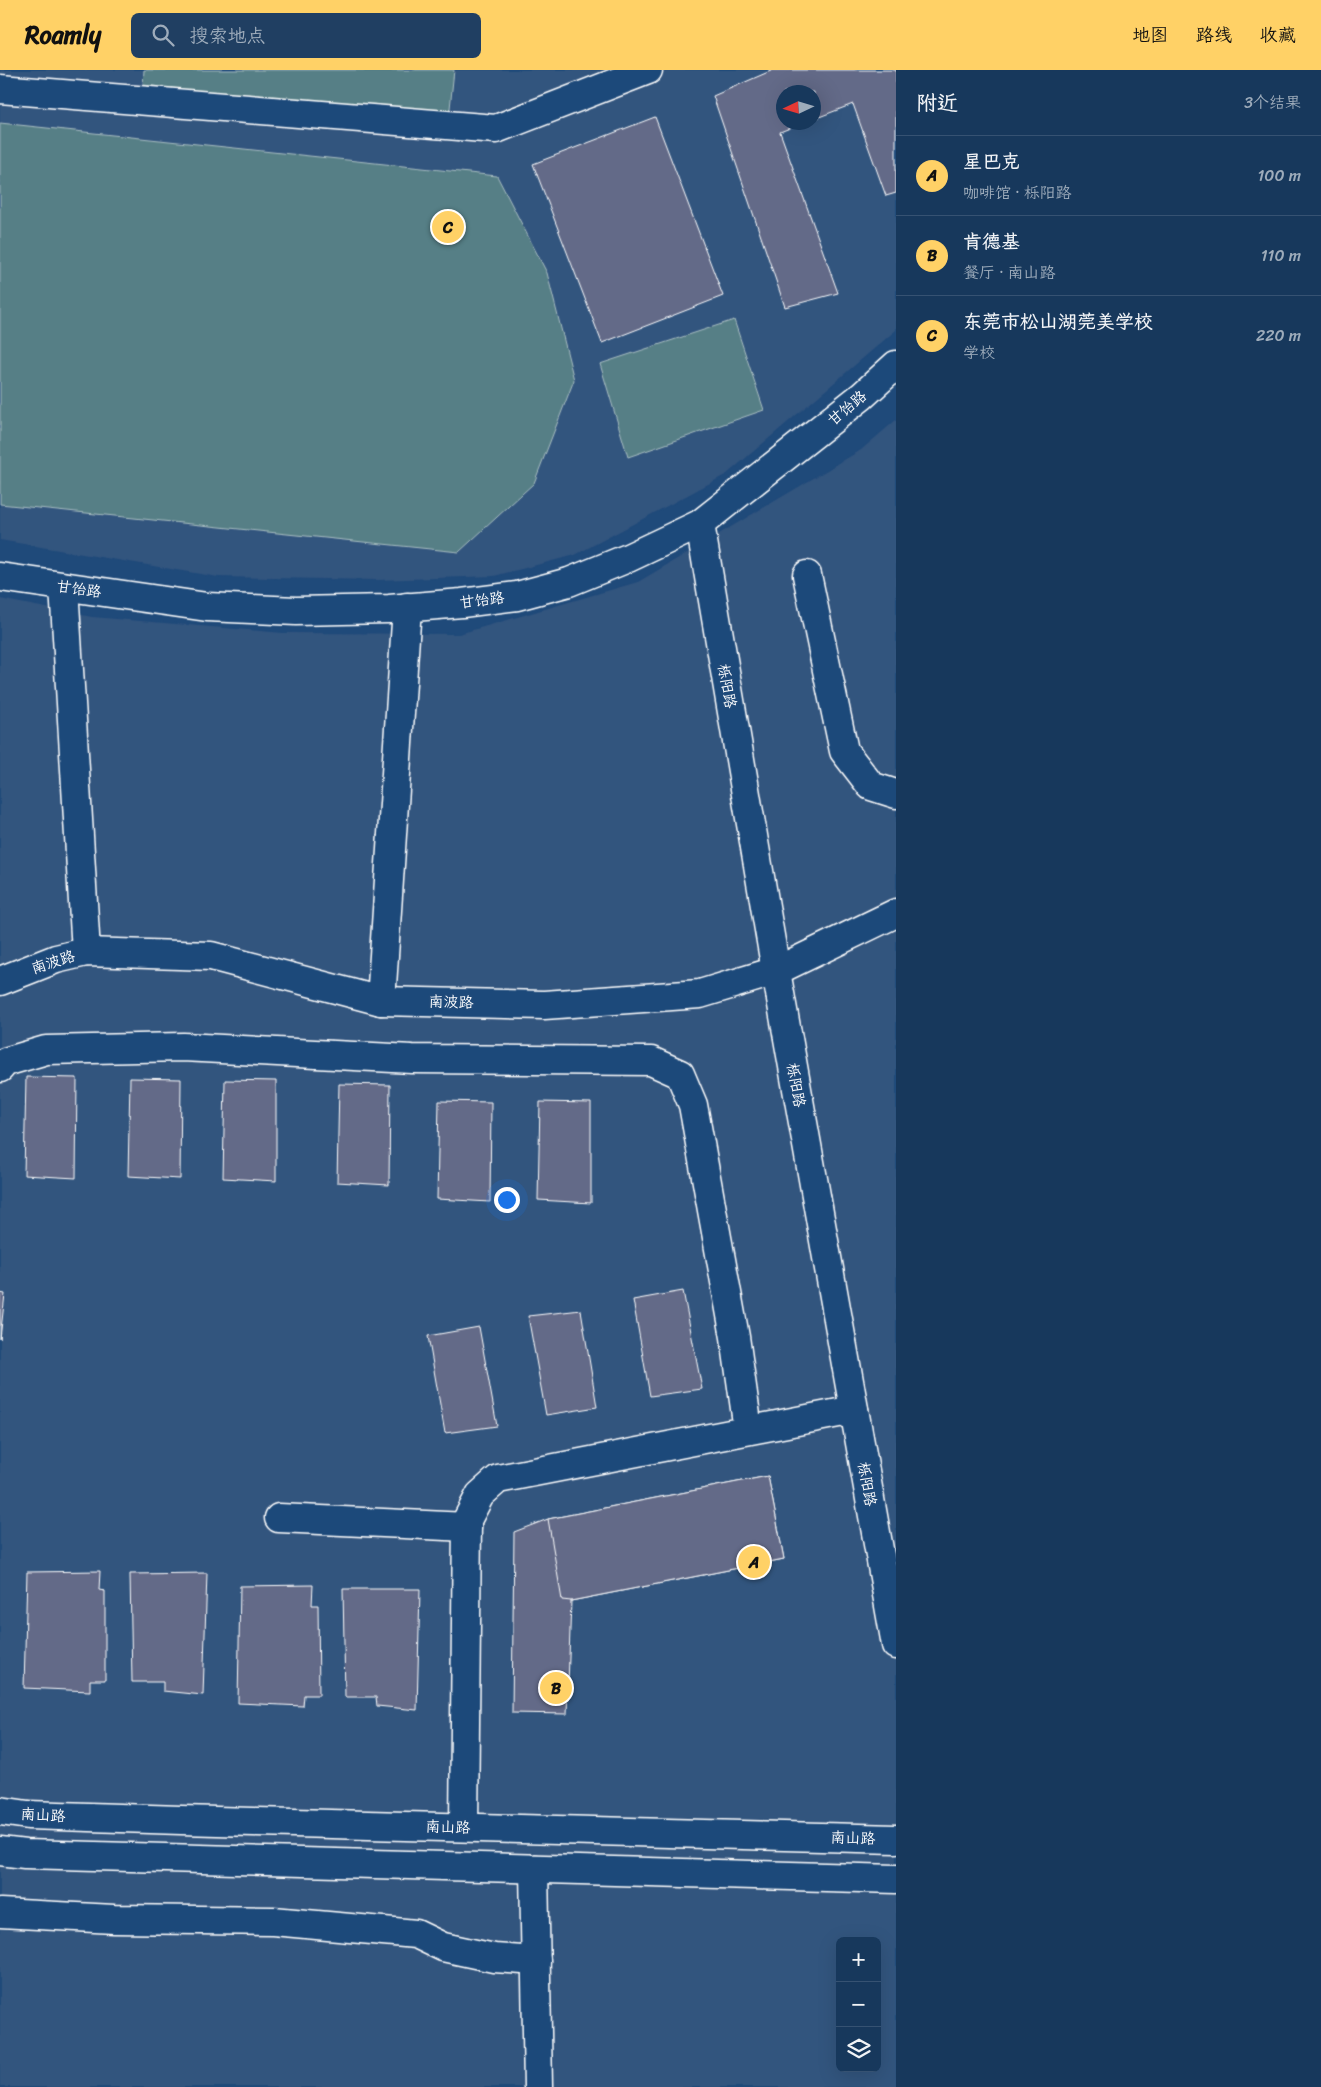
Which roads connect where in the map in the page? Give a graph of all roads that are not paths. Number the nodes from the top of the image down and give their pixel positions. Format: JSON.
{"nodes":[{"id":1,"x":648,"y":70,"type":"edge"},
{"id":2,"x":0,"y":88,"type":"edge"},
{"id":3,"x":896,"y":365,"type":"edge"},
{"id":4,"x":700,"y":524,"type":"junction"},
{"id":5,"x":807,"y":575,"type":"dead end"},
{"id":6,"x":0,"y":577,"type":"edge"},
{"id":7,"x":64,"y":587,"type":"junction"},
{"id":8,"x":407,"y":607,"type":"junction"},
{"id":9,"x":896,"y":794,"type":"edge"},
{"id":10,"x":896,"y":913,"type":"edge"},
{"id":11,"x":86,"y":952,"type":"junction"},
{"id":12,"x":776,"y":971,"type":"junction"},
{"id":13,"x":0,"y":981,"type":"edge"},
{"id":14,"x":381,"y":1001,"type":"junction"},
{"id":15,"x":0,"y":1068,"type":"edge"},
{"id":16,"x":854,"y":1410,"type":"junction"},
{"id":17,"x":748,"y":1430,"type":"junction"},
{"id":18,"x":279,"y":1518,"type":"dead end"},
{"id":19,"x":467,"y":1527,"type":"junction"},
{"id":20,"x":896,"y":1645,"type":"edge"},
{"id":21,"x":0,"y":1811,"type":"edge"},
{"id":22,"x":464,"y":1828,"type":"junction"},
{"id":23,"x":896,"y":1839,"type":"edge"},
{"id":24,"x":0,"y":1851,"type":"edge"},
{"id":25,"x":534,"y":1869,"type":"junction"},
{"id":26,"x":896,"y":1879,"type":"edge"},
{"id":27,"x":0,"y":1913,"type":"edge"},
{"id":28,"x":536,"y":1961,"type":"junction"},
{"id":29,"x":538,"y":2087,"type":"edge"}],
"edges":[{"from":1,"to":2,"type":"street"},
{"from":3,"to":4,"type":"street","name":"甘饴路"},
{"from":4,"to":8,"type":"street","name":"甘饴路"},
{"from":4,"to":12,"type":"street","name":"栎阳路"},
{"from":5,"to":9,"type":"street"},
{"from":6,"to":7,"type":"street","name":"甘饴路"},
{"from":7,"to":8,"type":"street","name":"甘饴路"},
{"from":7,"to":11,"type":"street"},
{"from":8,"to":14,"type":"street"},
{"from":10,"to":12,"type":"street","name":"南波路"},
{"from":11,"to":13,"type":"street","name":"南波路"},
{"from":11,"to":14,"type":"street","name":"南波路"},
{"from":12,"to":14,"type":"street","name":"南波路"},
{"from":12,"to":16,"type":"street","name":"栎阳路"},
{"from":15,"to":17,"type":"street"},
{"from":16,"to":17,"type":"street"},
{"from":16,"to":20,"type":"street","name":"栎阳路"},
{"from":17,"to":19,"type":"street"},
{"from":18,"to":19,"type":"street"},
{"from":19,"to":22,"type":"street"},
{"from":21,"to":22,"type":"street","name":"南山路"},
{"from":22,"to":23,"type":"street","name":"南山路"},
{"from":24,"to":25,"type":"street"},
{"from":25,"to":26,"type":"street"},
{"from":25,"to":28,"type":"street"},
{"from":27,"to":28,"type":"street"},
{"from":28,"to":29,"type":"street"}]}
